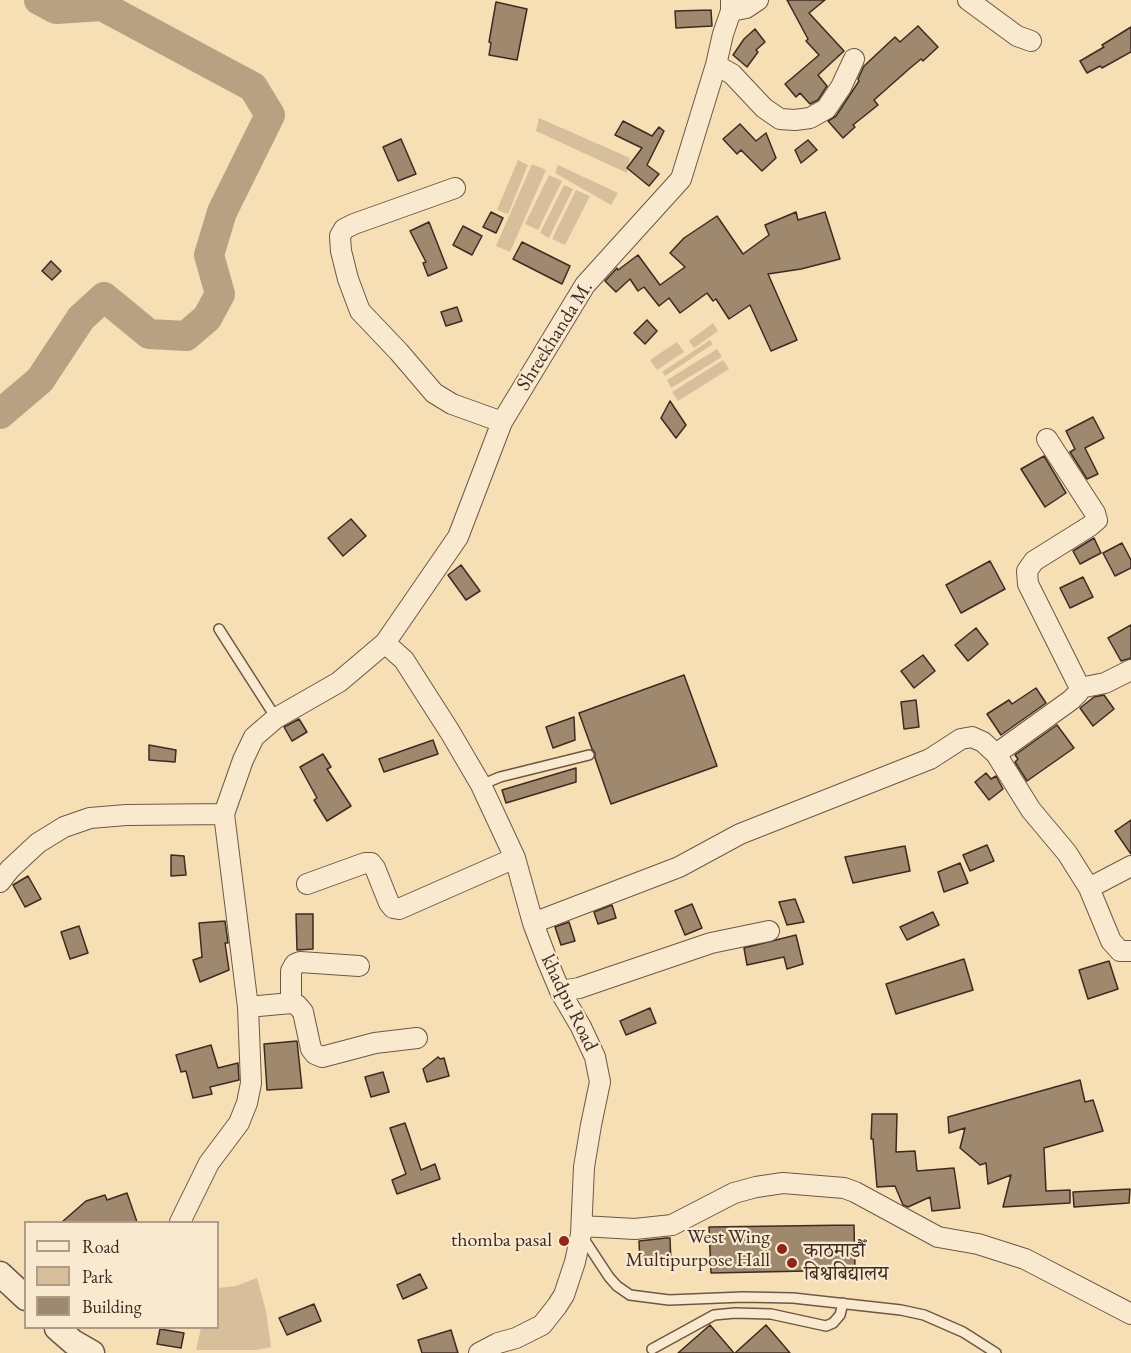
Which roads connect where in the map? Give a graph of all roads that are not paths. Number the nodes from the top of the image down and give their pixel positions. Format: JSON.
{"nodes":[{"id":1,"x":758,"y":0,"type":"edge"},
{"id":2,"x":968,"y":0,"type":"edge"},
{"id":3,"x":731,"y":6,"type":"edge"},
{"id":4,"x":1031,"y":40,"type":"dead end"},
{"id":5,"x":854,"y":59,"type":"dead end"},
{"id":6,"x":716,"y":65,"type":"junction"},
{"id":7,"x":455,"y":188,"type":"dead end"},
{"id":8,"x":502,"y":422,"type":"junction"},
{"id":9,"x":1047,"y":439,"type":"dead end"},
{"id":10,"x":219,"y":629,"type":"dead end"},
{"id":11,"x":385,"y":643,"type":"junction"},
{"id":12,"x":1131,"y":670,"type":"edge"},
{"id":13,"x":1080,"y":688,"type":"junction"},
{"id":14,"x":276,"y":718,"type":"junction"},
{"id":15,"x":589,"y":754,"type":"dead end"},
{"id":16,"x":996,"y":754,"type":"junction"},
{"id":17,"x":481,"y":785,"type":"junction"},
{"id":18,"x":224,"y":814,"type":"junction"},
{"id":19,"x":515,"y":858,"type":"junction"},
{"id":20,"x":1131,"y":866,"type":"edge"},
{"id":21,"x":0,"y":882,"type":"edge"},
{"id":22,"x":307,"y":884,"type":"dead end"},
{"id":23,"x":1089,"y":888,"type":"junction"},
{"id":24,"x":533,"y":923,"type":"junction"},
{"id":25,"x":769,"y":931,"type":"dead end"},
{"id":26,"x":1131,"y":951,"type":"edge"},
{"id":27,"x":359,"y":966,"type":"dead end"},
{"id":28,"x":560,"y":991,"type":"junction"},
{"id":29,"x":291,"y":1003,"type":"junction"},
{"id":30,"x":248,"y":1007,"type":"junction"},
{"id":31,"x":417,"y":1038,"type":"dead end"},
{"id":32,"x":180,"y":1221,"type":"edge"},
{"id":33,"x":581,"y":1230,"type":"junction"},
{"id":34,"x":0,"y":1275,"type":"edge"},
{"id":35,"x":24,"y":1296,"type":"edge"},
{"id":36,"x":843,"y":1303,"type":"junction"},
{"id":37,"x":1131,"y":1314,"type":"edge"},
{"id":38,"x":652,"y":1349,"type":"dead end"},
{"id":39,"x":479,"y":1353,"type":"edge"},
{"id":40,"x":996,"y":1353,"type":"edge"}],
"edges":[{"from":1,"to":3,"type":"street"},
{"from":2,"to":4,"type":"street"},
{"from":3,"to":6,"type":"street","name":"Shreekhanda M."},
{"from":5,"to":6,"type":"street"},
{"from":6,"to":8,"type":"street","name":"Shreekhanda M."},
{"from":7,"to":8,"type":"street"},
{"from":8,"to":11,"type":"street","name":"Shreekhanda M."},
{"from":9,"to":13,"type":"street"},
{"from":10,"to":14,"type":"lane"},
{"from":11,"to":14,"type":"street","name":"Shreekhanda M."},
{"from":11,"to":17,"type":"street","name":"khadpu Road"},
{"from":12,"to":13,"type":"street"},
{"from":13,"to":16,"type":"street"},
{"from":14,"to":18,"type":"street","name":"Shreekhanda M."},
{"from":15,"to":17,"type":"lane"},
{"from":16,"to":23,"type":"street"},
{"from":16,"to":24,"type":"street"},
{"from":17,"to":19,"type":"street","name":"khadpu Road"},
{"from":18,"to":21,"type":"street"},
{"from":18,"to":30,"type":"street"},
{"from":19,"to":22,"type":"street"},
{"from":19,"to":24,"type":"street","name":"khadpu Road"},
{"from":20,"to":23,"type":"street"},
{"from":23,"to":26,"type":"street"},
{"from":24,"to":28,"type":"street","name":"khadpu Road"},
{"from":25,"to":28,"type":"street"},
{"from":27,"to":29,"type":"street"},
{"from":28,"to":33,"type":"street","name":"khadpu Road"},
{"from":29,"to":30,"type":"street"},
{"from":29,"to":31,"type":"street"},
{"from":30,"to":32,"type":"street"},
{"from":33,"to":36,"type":"lane"},
{"from":33,"to":37,"type":"street"},
{"from":33,"to":39,"type":"street","name":"khadpu Road"},
{"from":34,"to":35,"type":"street"},
{"from":36,"to":38,"type":"lane"},
{"from":36,"to":40,"type":"lane"}]}
